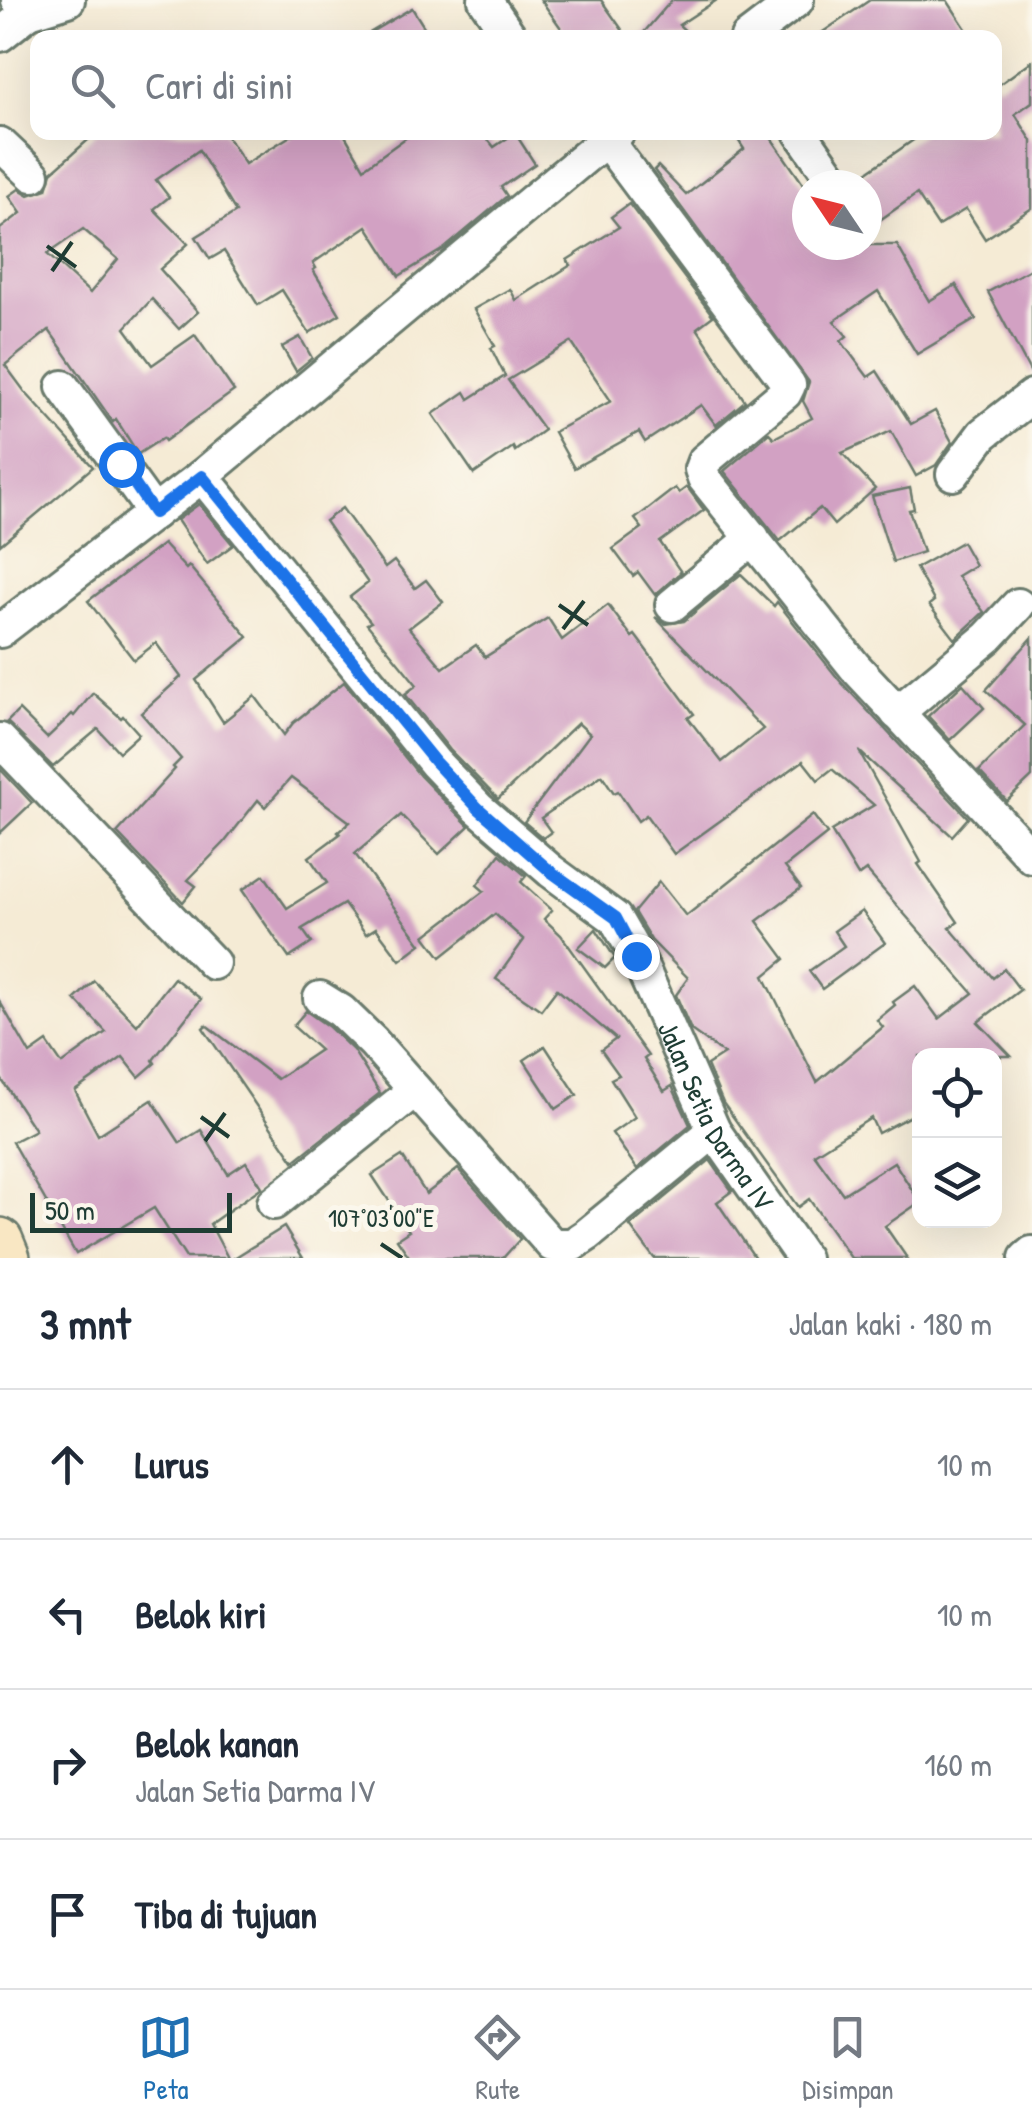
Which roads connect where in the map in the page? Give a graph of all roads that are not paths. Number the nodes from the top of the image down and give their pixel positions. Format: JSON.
{"nodes":[{"id":1,"x":68,"y":0,"type":"edge"},
{"id":2,"x":485,"y":0,"type":"edge"},
{"id":3,"x":796,"y":0,"type":"edge"},
{"id":4,"x":23,"y":6,"type":"edge"},
{"id":5,"x":506,"y":30,"type":"edge"},
{"id":6,"x":757,"y":30,"type":"edge"},
{"id":7,"x":0,"y":36,"type":"edge"},
{"id":8,"x":598,"y":140,"type":"edge"},
{"id":9,"x":806,"y":140,"type":"edge"},
{"id":10,"x":0,"y":144,"type":"edge"},
{"id":11,"x":827,"y":170,"type":"edge"},
{"id":12,"x":33,"y":175,"type":"dead end"},
{"id":13,"x":63,"y":387,"type":"dead end"},
{"id":14,"x":1032,"y":396,"type":"edge"},
{"id":15,"x":953,"y":474,"type":"dead end"},
{"id":16,"x":202,"y":476,"type":"junction"},
{"id":17,"x":154,"y":513,"type":"junction"},
{"id":18,"x":753,"y":538,"type":"junction"},
{"id":19,"x":672,"y":605,"type":"dead end"},
{"id":20,"x":1018,"y":605,"type":"dead end"},
{"id":21,"x":0,"y":631,"type":"edge"},
{"id":22,"x":897,"y":713,"type":"junction"},
{"id":23,"x":0,"y":740,"type":"edge"},
{"id":24,"x":1032,"y":857,"type":"edge"},
{"id":25,"x":213,"y":963,"type":"dead end"},
{"id":26,"x":320,"y":998,"type":"dead end"},
{"id":27,"x":415,"y":1090,"type":"junction"},
{"id":28,"x":714,"y":1131,"type":"junction"},
{"id":29,"x":274,"y":1203,"type":"dead end"},
{"id":30,"x":0,"y":1242,"type":"edge"},
{"id":31,"x":1032,"y":1253,"type":"edge"},
{"id":32,"x":7,"y":1258,"type":"edge"},
{"id":33,"x":804,"y":1258,"type":"edge"},
{"id":34,"x":1026,"y":1258,"type":"edge"}],
"edges":[{"from":1,"to":4,"type":"street"},
{"from":2,"to":5,"type":"street"},
{"from":3,"to":6,"type":"street"},
{"from":4,"to":7,"type":"street"},
{"from":8,"to":16,"type":"street"},
{"from":8,"to":18,"type":"street"},
{"from":9,"to":11,"type":"street"},
{"from":10,"to":12,"type":"street"},
{"from":13,"to":17,"type":"street"},
{"from":14,"to":15,"type":"street"},
{"from":16,"to":17,"type":"street"},
{"from":16,"to":28,"type":"street","name":"Jalan Setia Darma IV"},
{"from":17,"to":21,"type":"street"},
{"from":18,"to":19,"type":"street"},
{"from":18,"to":22,"type":"street"},
{"from":20,"to":22,"type":"street"},
{"from":22,"to":24,"type":"street"},
{"from":23,"to":25,"type":"street"},
{"from":26,"to":27,"type":"street"},
{"from":27,"to":28,"type":"street"},
{"from":27,"to":29,"type":"street"},
{"from":28,"to":33,"type":"street","name":"Jalan Setia Darma IV"},
{"from":30,"to":32,"type":"main road"},
{"from":31,"to":34,"type":"street"}]}
